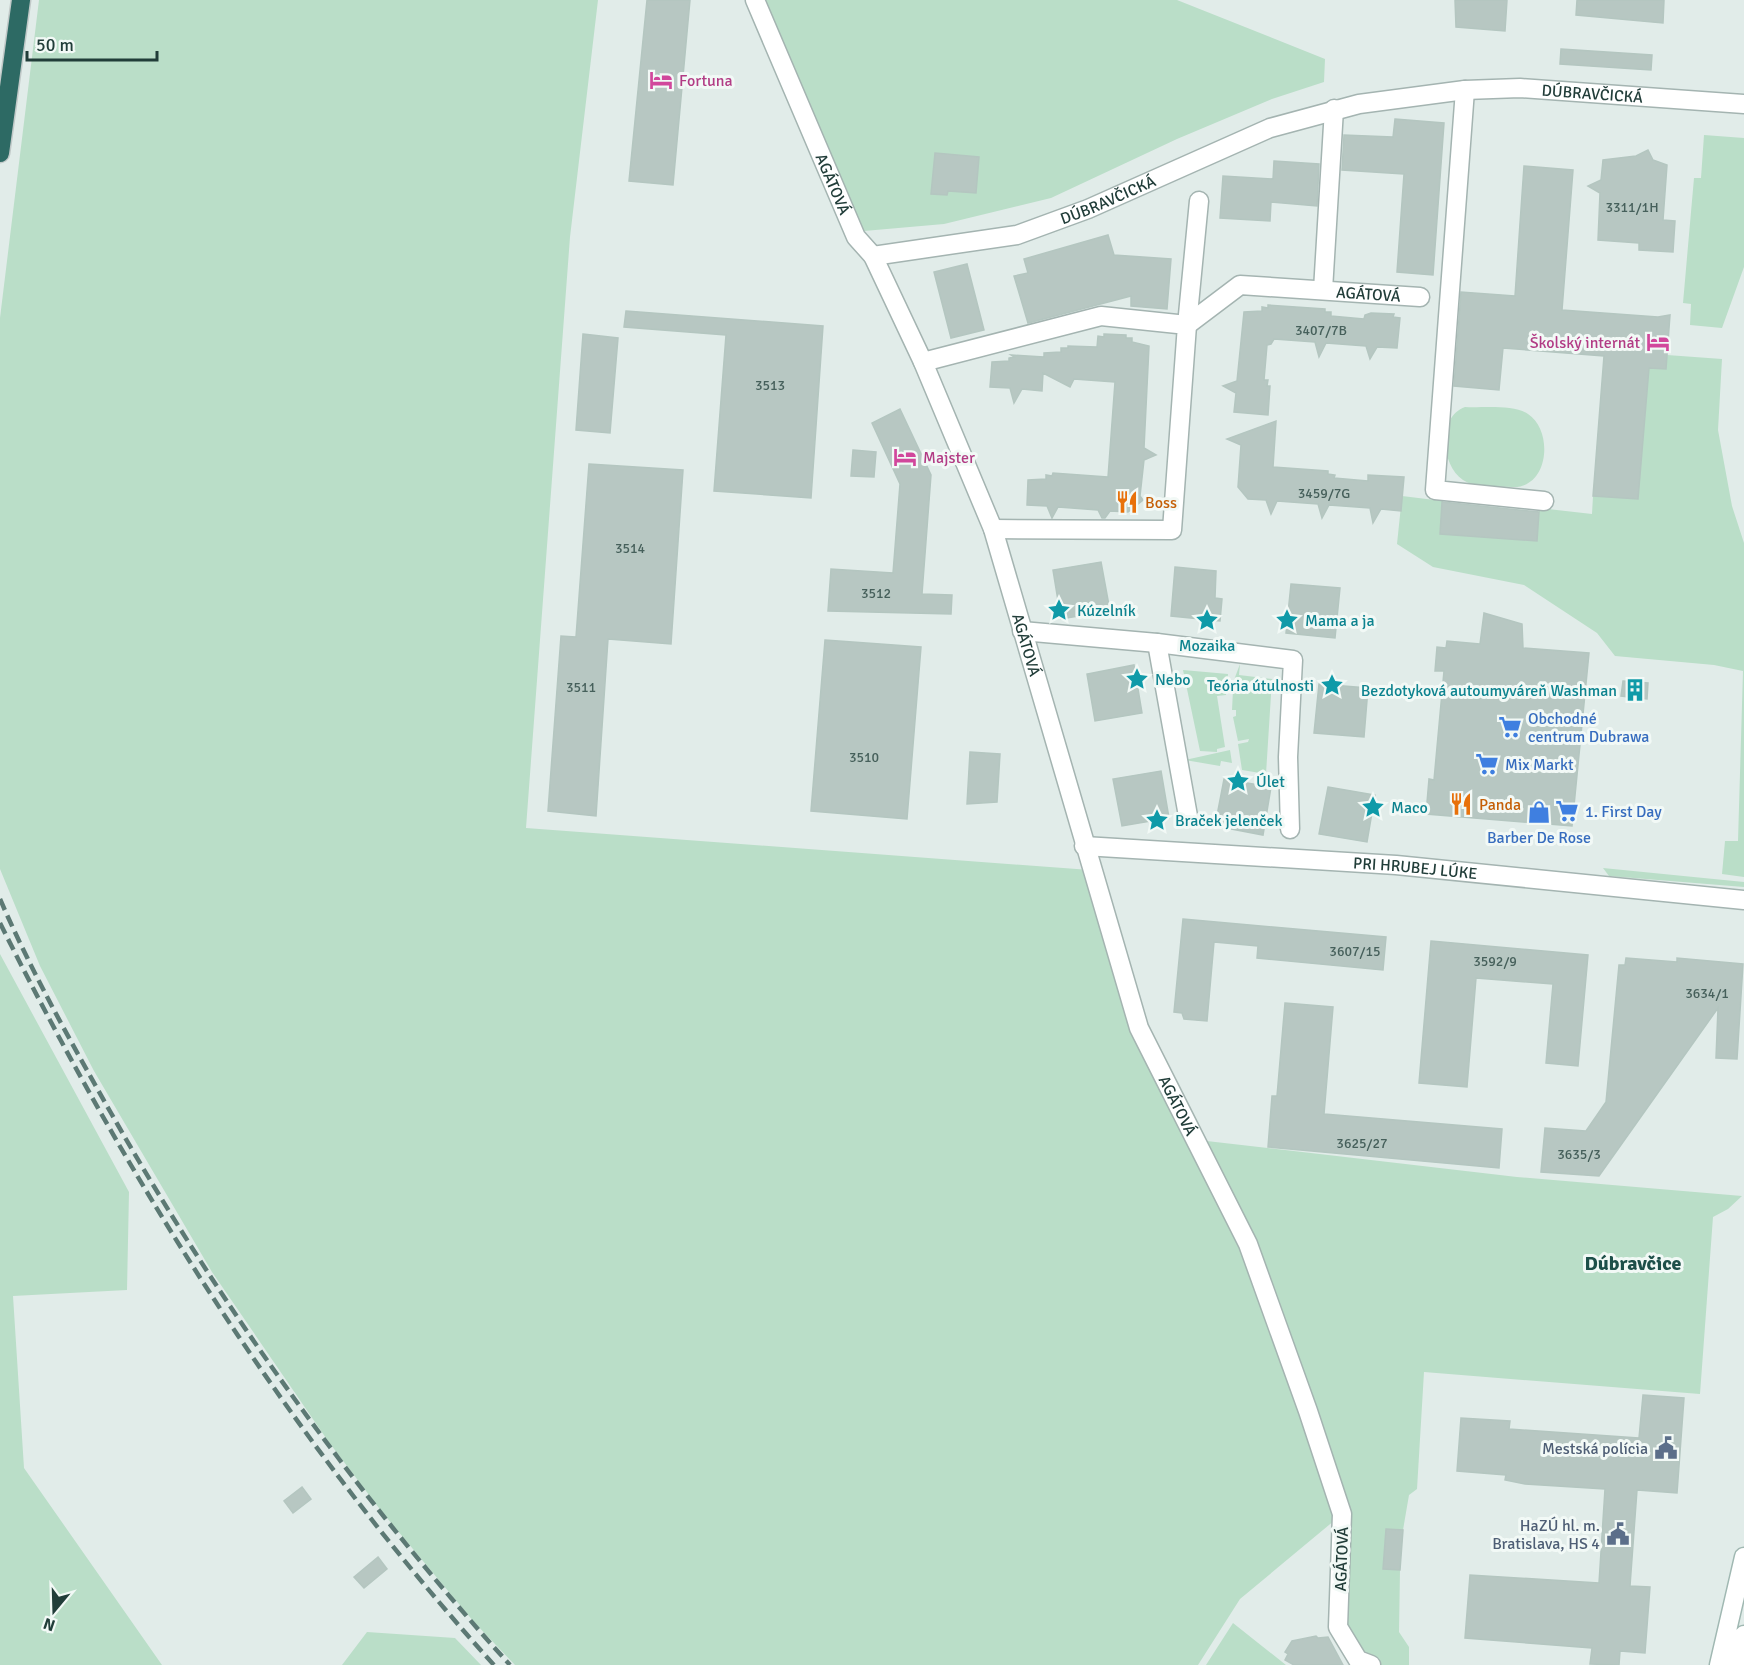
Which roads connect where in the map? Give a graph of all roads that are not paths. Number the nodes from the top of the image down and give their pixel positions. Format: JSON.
{"nodes":[{"id":1,"x":21,"y":0,"type":"edge"},
{"id":2,"x":755,"y":0,"type":"edge"},
{"id":3,"x":1465,"y":90,"type":"junction"},
{"id":4,"x":1744,"y":104,"type":"edge"},
{"id":5,"x":1334,"y":110,"type":"junction"},
{"id":6,"x":0,"y":150,"type":"edge"},
{"id":7,"x":1199,"y":201,"type":"dead end"},
{"id":8,"x":873,"y":256,"type":"junction"},
{"id":9,"x":1323,"y":290,"type":"junction"},
{"id":10,"x":1420,"y":297,"type":"dead end"},
{"id":11,"x":1186,"y":325,"type":"junction"},
{"id":12,"x":923,"y":362,"type":"junction"},
{"id":13,"x":1544,"y":501,"type":"dead end"},
{"id":14,"x":993,"y":529,"type":"junction"},
{"id":15,"x":1022,"y":631,"type":"junction"},
{"id":16,"x":1157,"y":643,"type":"junction"},
{"id":17,"x":1188,"y":816,"type":"dead end"},
{"id":18,"x":1290,"y":830,"type":"dead end"},
{"id":19,"x":1084,"y":846,"type":"junction"},
{"id":20,"x":1743,"y":900,"type":"edge"},
{"id":21,"x":1744,"y":1557,"type":"edge"},
{"id":22,"x":1744,"y":1635,"type":"edge"},
{"id":23,"x":1371,"y":1665,"type":"edge"},
{"id":24,"x":1719,"y":1665,"type":"edge"},
{"id":25,"x":1737,"y":1665,"type":"edge"}],
"edges":[{"from":1,"to":6,"type":"highway"},
{"from":2,"to":8,"type":"street","name":"AGÁTOVÁ"},
{"from":3,"to":4,"type":"street","name":"DÚBRAVČICKÁ"},
{"from":3,"to":5,"type":"street","name":"DÚBRAVČICKÁ"},
{"from":3,"to":13,"type":"street"},
{"from":5,"to":8,"type":"street","name":"DÚBRAVČICKÁ"},
{"from":5,"to":9,"type":"street"},
{"from":7,"to":11,"type":"street"},
{"from":8,"to":12,"type":"street","name":"AGÁTOVÁ"},
{"from":9,"to":10,"type":"street","name":"AGÁTOVÁ"},
{"from":9,"to":11,"type":"street","name":"AGÁTOVÁ"},
{"from":11,"to":12,"type":"street"},
{"from":11,"to":14,"type":"street"},
{"from":12,"to":14,"type":"street","name":"AGÁTOVÁ"},
{"from":14,"to":15,"type":"street","name":"AGÁTOVÁ"},
{"from":15,"to":16,"type":"street"},
{"from":15,"to":19,"type":"street","name":"AGÁTOVÁ"},
{"from":16,"to":17,"type":"street"},
{"from":16,"to":18,"type":"street"},
{"from":19,"to":20,"type":"street","name":"PRI HRUBEJ LÚKE"},
{"from":19,"to":23,"type":"street","name":"AGÁTOVÁ"},
{"from":21,"to":24,"type":"street"},
{"from":22,"to":25,"type":"street"}]}
